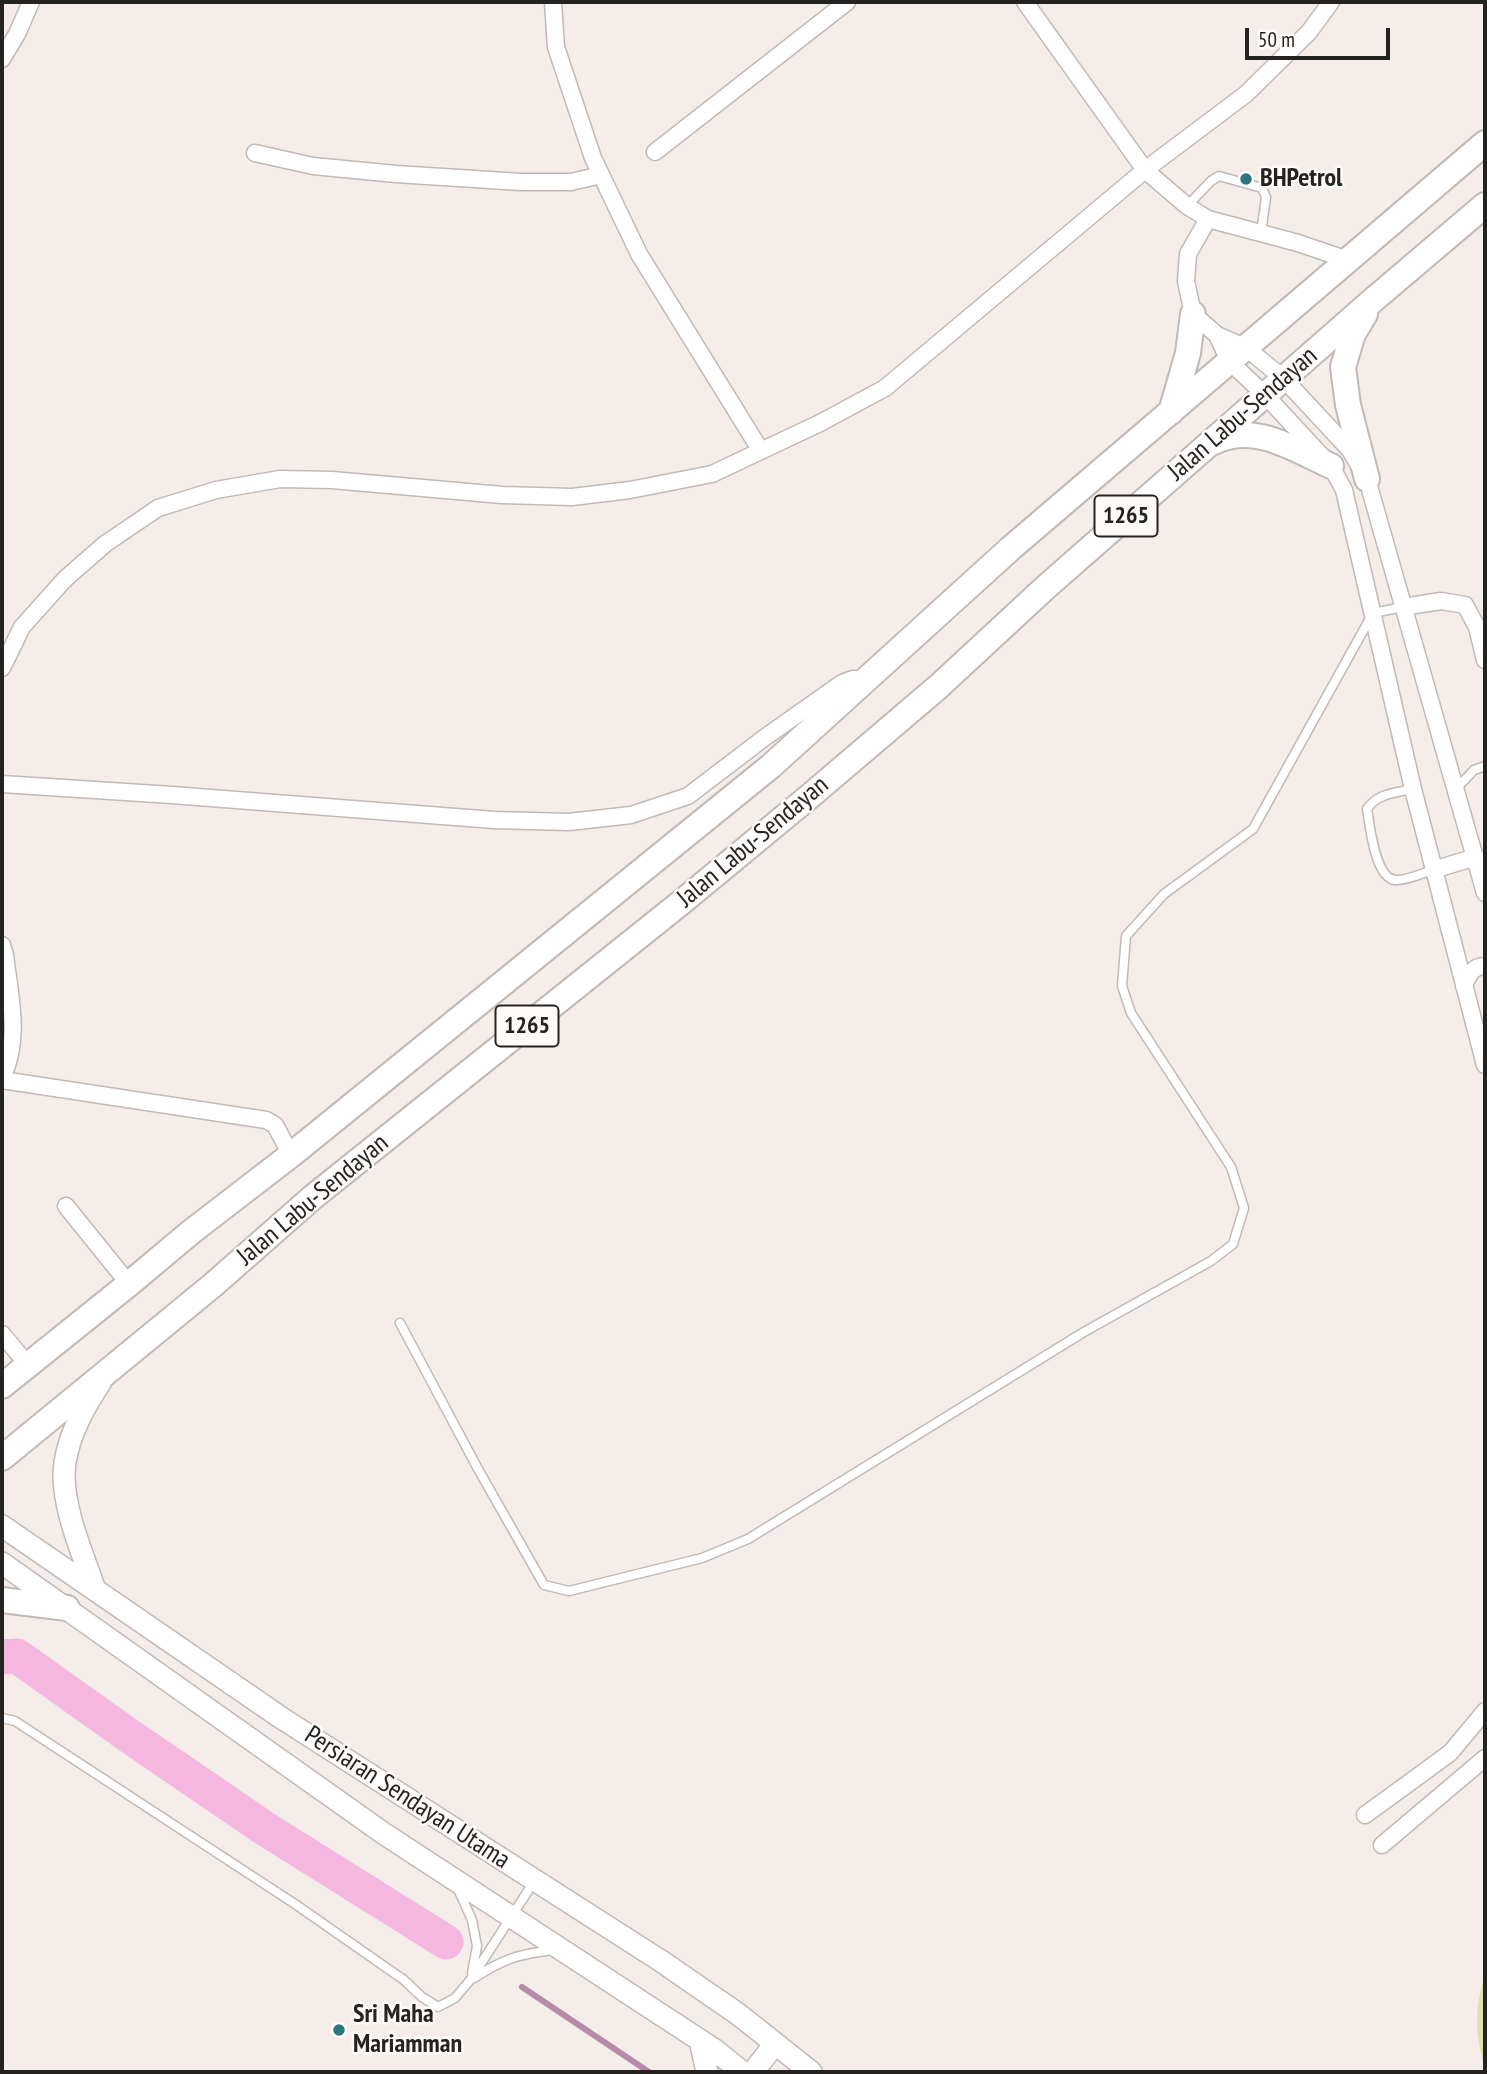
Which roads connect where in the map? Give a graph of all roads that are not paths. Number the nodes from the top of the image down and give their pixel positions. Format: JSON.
{"nodes":[{"id":1,"x":31,"y":2,"type":"edge"},
{"id":2,"x":553,"y":2,"type":"edge"},
{"id":3,"x":847,"y":2,"type":"edge"},
{"id":4,"x":1024,"y":2,"type":"edge"},
{"id":5,"x":1331,"y":2,"type":"edge"},
{"id":6,"x":2,"y":59,"type":"edge"},
{"id":7,"x":1485,"y":143,"type":"edge"},
{"id":8,"x":655,"y":152,"type":"dead end"},
{"id":9,"x":255,"y":153,"type":"dead end"},
{"id":10,"x":1145,"y":170,"type":"junction"},
{"id":11,"x":601,"y":175,"type":"junction"},
{"id":12,"x":1485,"y":205,"type":"edge"},
{"id":13,"x":1187,"y":206,"type":"junction"},
{"id":14,"x":1208,"y":219,"type":"junction"},
{"id":15,"x":1261,"y":234,"type":"junction"},
{"id":16,"x":1348,"y":260,"type":"junction"},
{"id":17,"x":1372,"y":301,"type":"junction"},
{"id":18,"x":1193,"y":314,"type":"junction"},
{"id":19,"x":1237,"y":354,"type":"junction"},
{"id":20,"x":1284,"y":379,"type":"junction"},
{"id":21,"x":1265,"y":395,"type":"junction"},
{"id":22,"x":1171,"y":413,"type":"junction"},
{"id":23,"x":1207,"y":446,"type":"junction"},
{"id":24,"x":761,"y":451,"type":"junction"},
{"id":25,"x":1331,"y":466,"type":"junction"},
{"id":26,"x":1367,"y":479,"type":"junction"},
{"id":27,"x":1403,"y":607,"type":"junction"},
{"id":28,"x":1373,"y":613,"type":"junction"},
{"id":29,"x":1485,"y":660,"type":"edge"},
{"id":30,"x":2,"y":668,"type":"edge"},
{"id":31,"x":867,"y":680,"type":"junction"},
{"id":32,"x":1485,"y":766,"type":"edge"},
{"id":33,"x":2,"y":784,"type":"edge"},
{"id":34,"x":1413,"y":789,"type":"junction"},
{"id":35,"x":1456,"y":789,"type":"junction"},
{"id":36,"x":1481,"y":858,"type":"edge"},
{"id":37,"x":1433,"y":870,"type":"junction"},
{"id":38,"x":1485,"y":893,"type":"edge"},
{"id":39,"x":2,"y":945,"type":"edge"},
{"id":40,"x":1485,"y":966,"type":"edge"},
{"id":41,"x":1464,"y":986,"type":"junction"},
{"id":42,"x":1485,"y":1065,"type":"edge"},
{"id":43,"x":2,"y":1079,"type":"edge"},
{"id":44,"x":291,"y":1155,"type":"junction"},
{"id":45,"x":66,"y":1206,"type":"dead end"},
{"id":46,"x":129,"y":1284,"type":"junction"},
{"id":47,"x":400,"y":1323,"type":"dead end"},
{"id":48,"x":2,"y":1334,"type":"edge"},
{"id":49,"x":28,"y":1365,"type":"junction"},
{"id":50,"x":111,"y":1367,"type":"junction"},
{"id":51,"x":2,"y":1386,"type":"edge"},
{"id":52,"x":2,"y":1458,"type":"edge"},
{"id":53,"x":2,"y":1526,"type":"edge"},
{"id":54,"x":2,"y":1563,"type":"edge"},
{"id":55,"x":95,"y":1590,"type":"junction"},
{"id":56,"x":2,"y":1600,"type":"edge"},
{"id":57,"x":67,"y":1608,"type":"junction"},
{"id":58,"x":1485,"y":1711,"type":"edge"},
{"id":59,"x":2,"y":1718,"type":"edge"},
{"id":60,"x":1485,"y":1758,"type":"edge"},
{"id":61,"x":1365,"y":1815,"type":"dead end"},
{"id":62,"x":1382,"y":1845,"type":"dead end"},
{"id":63,"x":453,"y":1878,"type":"junction"},
{"id":64,"x":535,"y":1880,"type":"junction"},
{"id":65,"x":512,"y":1916,"type":"junction"},
{"id":66,"x":562,"y":1950,"type":"junction"},
{"id":67,"x":471,"y":1979,"type":"junction"},
{"id":68,"x":700,"y":2040,"type":"junction"},
{"id":69,"x":774,"y":2045,"type":"junction"},
{"id":70,"x":800,"y":2069,"type":"edge"},
{"id":71,"x":707,"y":2072,"type":"edge"},
{"id":72,"x":742,"y":2072,"type":"edge"},
{"id":73,"x":753,"y":2072,"type":"edge"}],
"edges":[{"from":1,"to":6,"type":"street"},
{"from":2,"to":11,"type":"street"},
{"from":3,"to":8,"type":"street"},
{"from":4,"to":10,"type":"street"},
{"from":5,"to":10,"type":"street"},
{"from":7,"to":16,"type":"main road","name":"Jalan Labu-Sendayan","number":"1265"},
{"from":9,"to":11,"type":"street"},
{"from":10,"to":13,"type":"street"},
{"from":10,"to":24,"type":"street"},
{"from":11,"to":24,"type":"street"},
{"from":12,"to":17,"type":"main road","name":"Jalan Labu-Sendayan","number":"1265"},
{"from":13,"to":14,"type":"street"},
{"from":13,"to":15,"type":"lane"},
{"from":14,"to":15,"type":"street"},
{"from":14,"to":18,"type":"street"},
{"from":15,"to":16,"type":"street"},
{"from":16,"to":19,"type":"main road","name":"Jalan Labu-Sendayan","number":"1265"},
{"from":17,"to":20,"type":"main road","name":"Jalan Labu-Sendayan","number":"1265"},
{"from":17,"to":26,"type":"main road"},
{"from":18,"to":19,"type":"street"},
{"from":18,"to":22,"type":"main road"},
{"from":19,"to":20,"type":"street"},
{"from":19,"to":21,"type":"street"},
{"from":19,"to":22,"type":"main road","name":"Jalan Labu-Sendayan","number":"1265"},
{"from":20,"to":21,"type":"main road","name":"Jalan Labu-Sendayan","number":"1265"},
{"from":20,"to":26,"type":"street"},
{"from":21,"to":23,"type":"main road","name":"Jalan Labu-Sendayan","number":"1265"},
{"from":21,"to":25,"type":"street"},
{"from":22,"to":31,"type":"main road","name":"Jalan Labu-Sendayan","number":"1265"},
{"from":23,"to":25,"type":"main road"},
{"from":23,"to":50,"type":"main road","name":"Jalan Labu-Sendayan","number":"1265"},
{"from":24,"to":30,"type":"street"},
{"from":25,"to":28,"type":"street"},
{"from":26,"to":27,"type":"street"},
{"from":27,"to":28,"type":"lane"},
{"from":27,"to":29,"type":"street"},
{"from":27,"to":35,"type":"street"},
{"from":28,"to":34,"type":"street"},
{"from":28,"to":47,"type":"lane"},
{"from":31,"to":33,"type":"street"},
{"from":31,"to":44,"type":"main road","name":"Jalan Labu-Sendayan","number":"1265"},
{"from":32,"to":35,"type":"lane"},
{"from":34,"to":37,"type":"street"},
{"from":34,"to":37,"type":"lane"},
{"from":35,"to":36,"type":"street"},
{"from":36,"to":37,"type":"street"},
{"from":36,"to":38,"type":"street"},
{"from":37,"to":41,"type":"street"},
{"from":39,"to":43,"type":"street"},
{"from":40,"to":41,"type":"street"},
{"from":41,"to":42,"type":"street"},
{"from":43,"to":44,"type":"street"},
{"from":44,"to":46,"type":"main road","name":"Jalan Labu-Sendayan","number":"1265"},
{"from":45,"to":46,"type":"street"},
{"from":46,"to":49,"type":"main road","name":"Jalan Labu-Sendayan","number":"1265"},
{"from":48,"to":49,"type":"street"},
{"from":49,"to":51,"type":"main road","name":"Jalan Labu-Sendayan","number":"1265"},
{"from":50,"to":52,"type":"main road","name":"Jalan Labu-Sendayan","number":"1265"},
{"from":50,"to":55,"type":"main road"},
{"from":53,"to":55,"type":"main road","name":"Persiaran Sendayan Utama"},
{"from":54,"to":57,"type":"main road","name":"Persiaran Sendayan Utama"},
{"from":55,"to":64,"type":"main road","name":"Persiaran Sendayan Utama"},
{"from":56,"to":57,"type":"main road"},
{"from":57,"to":63,"type":"main road","name":"Persiaran Sendayan Utama"},
{"from":58,"to":61,"type":"street"},
{"from":59,"to":67,"type":"lane"},
{"from":60,"to":62,"type":"street"},
{"from":63,"to":65,"type":"main road","name":"Persiaran Sendayan Utama"},
{"from":63,"to":67,"type":"lane"},
{"from":64,"to":65,"type":"lane"},
{"from":64,"to":69,"type":"main road","name":"Persiaran Sendayan Utama"},
{"from":65,"to":66,"type":"main road","name":"Persiaran Sendayan Utama"},
{"from":65,"to":67,"type":"lane"},
{"from":66,"to":67,"type":"lane"},
{"from":66,"to":68,"type":"main road","name":"Persiaran Sendayan Utama"},
{"from":68,"to":71,"type":"main road"},
{"from":68,"to":72,"type":"main road","name":"Persiaran Sendayan Utama"},
{"from":69,"to":70,"type":"main road","name":"Persiaran Sendayan Utama"},
{"from":69,"to":73,"type":"main road"}]}
